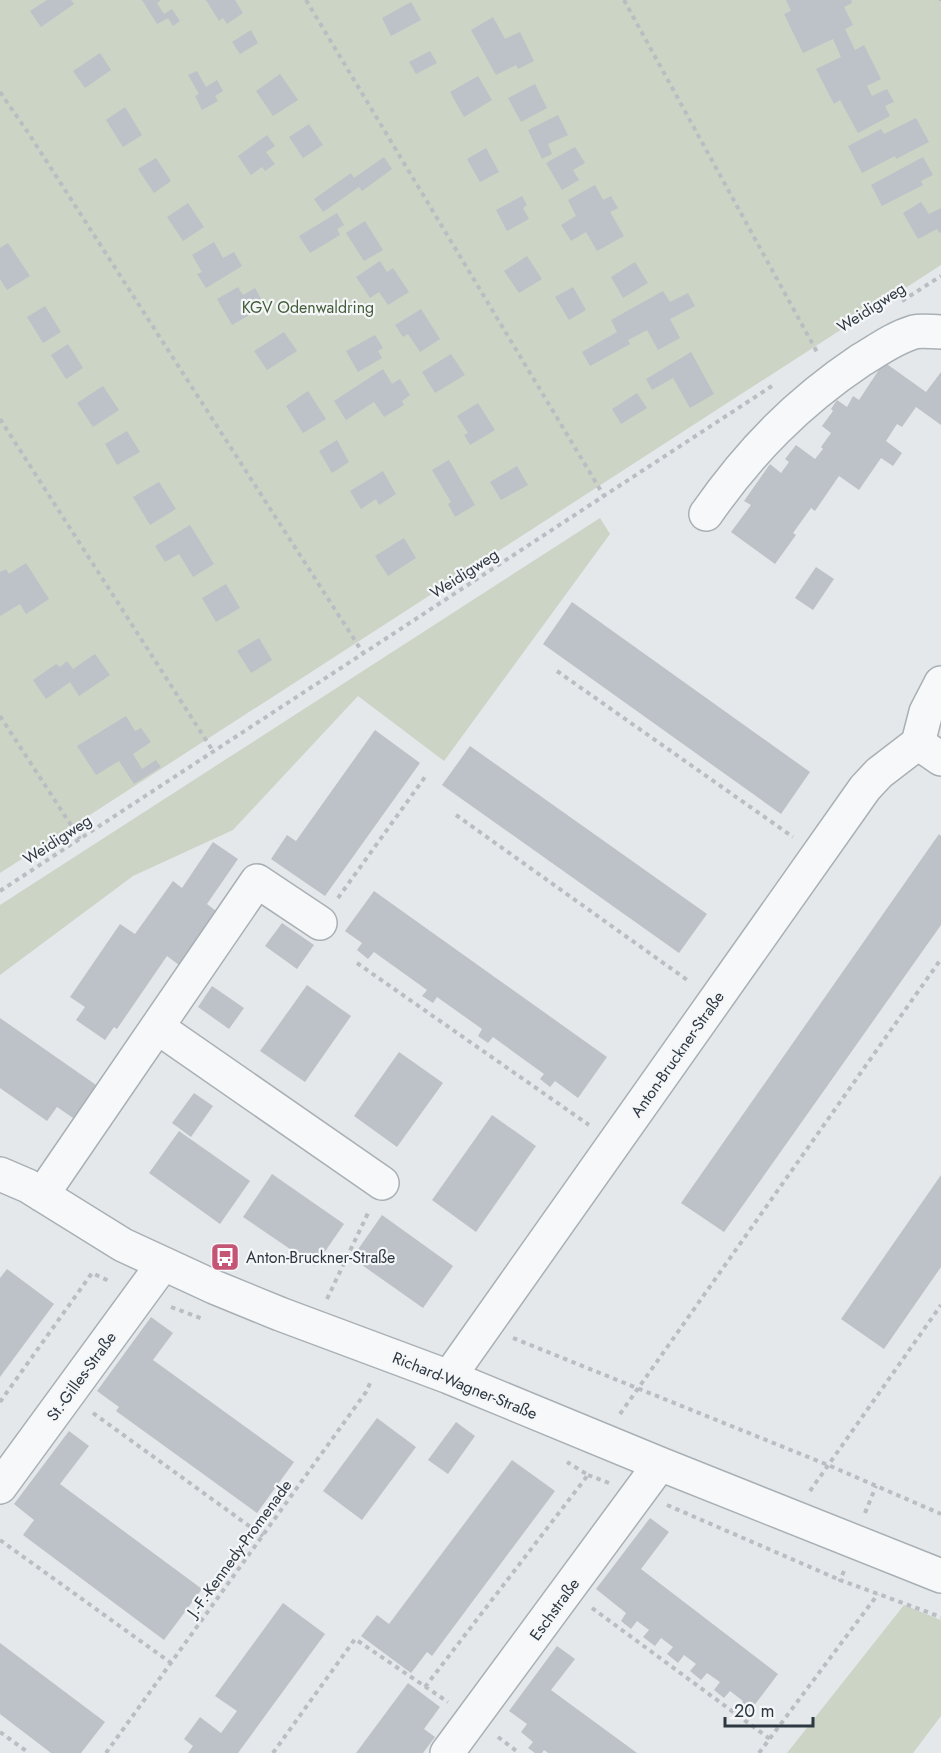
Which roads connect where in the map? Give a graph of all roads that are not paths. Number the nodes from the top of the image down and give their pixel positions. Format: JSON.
{"nodes":[{"id":1,"x":941,"y":332,"type":"edge"},
{"id":2,"x":706,"y":514,"type":"dead end"},
{"id":3,"x":941,"y":684,"type":"edge"},
{"id":4,"x":930,"y":751,"type":"edge"},
{"id":5,"x":320,"y":923,"type":"road end"},
{"id":6,"x":157,"y":1027,"type":"junction"},
{"id":7,"x":0,"y":1174,"type":"edge"},
{"id":8,"x":382,"y":1183,"type":"road end"},
{"id":9,"x":42,"y":1195,"type":"junction"},
{"id":10,"x":163,"y":1264,"type":"junction"},
{"id":11,"x":449,"y":1377,"type":"junction"},
{"id":12,"x":660,"y":1464,"type":"junction"},
{"id":13,"x":0,"y":1487,"type":"edge"},
{"id":14,"x":941,"y":1576,"type":"edge"},
{"id":15,"x":447,"y":1753,"type":"edge"}],
"edges":[{"from":1,"to":2,"type":"street"},
{"from":3,"to":4,"type":"street"},
{"from":4,"to":11,"type":"street","name":"Anton-Bruckner-Straße"},
{"from":5,"to":6,"type":"street"},
{"from":6,"to":8,"type":"street"},
{"from":6,"to":9,"type":"street"},
{"from":7,"to":9,"type":"street","name":"Richard-Wagner-Straße"},
{"from":9,"to":10,"type":"street","name":"Richard-Wagner-Straße"},
{"from":10,"to":11,"type":"street","name":"Richard-Wagner-Straße"},
{"from":10,"to":13,"type":"street","name":"St.-Gilles-Straße"},
{"from":11,"to":12,"type":"street","name":"Richard-Wagner-Straße"},
{"from":12,"to":14,"type":"street","name":"Richard-Wagner-Straße"},
{"from":12,"to":15,"type":"street","name":"Eschstraße"}]}
